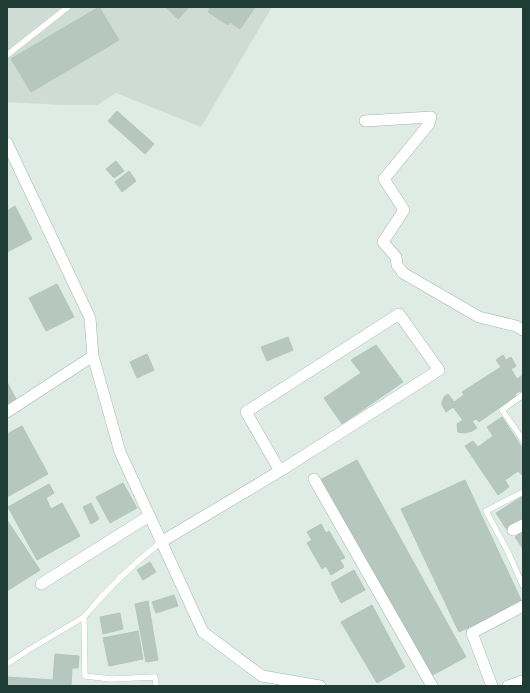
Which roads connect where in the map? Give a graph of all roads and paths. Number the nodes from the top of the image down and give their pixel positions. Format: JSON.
{"nodes":[{"id":1,"x":68,"y":7,"type":"edge"},
{"id":2,"x":7,"y":55,"type":"edge"},
{"id":3,"x":365,"y":121,"type":"dead end"},
{"id":4,"x":7,"y":143,"type":"edge"},
{"id":5,"x":523,"y":330,"type":"edge"},
{"id":6,"x":93,"y":356,"type":"junction"},
{"id":7,"x":523,"y":395,"type":"edge"},
{"id":8,"x":7,"y":412,"type":"edge"},
{"id":9,"x":523,"y":440,"type":"edge"},
{"id":10,"x":280,"y":471,"type":"junction"},
{"id":11,"x":314,"y":479,"type":"dead end"},
{"id":12,"x":523,"y":492,"type":"edge"},
{"id":13,"x":150,"y":516,"type":"junction"},
{"id":14,"x":161,"y":542,"type":"junction"},
{"id":15,"x":41,"y":584,"type":"dead end"},
{"id":16,"x":523,"y":586,"type":"edge"},
{"id":17,"x":523,"y":606,"type":"edge"},
{"id":18,"x":84,"y":617,"type":"junction"},
{"id":19,"x":7,"y":664,"type":"edge"},
{"id":20,"x":523,"y":681,"type":"edge"},
{"id":21,"x":156,"y":686,"type":"edge"},
{"id":22,"x":320,"y":686,"type":"edge"},
{"id":23,"x":432,"y":686,"type":"edge"},
{"id":24,"x":492,"y":686,"type":"edge"},
{"id":25,"x":508,"y":686,"type":"edge"}],
"edges":[{"from":1,"to":2,"type":"lane"},
{"from":3,"to":5,"type":"street"},
{"from":4,"to":6,"type":"street"},
{"from":6,"to":8,"type":"street"},
{"from":6,"to":13,"type":"street"},
{"from":7,"to":9,"type":"lane"},
{"from":10,"to":10,"type":"street"},
{"from":10,"to":14,"type":"street"},
{"from":11,"to":23,"type":"street"},
{"from":12,"to":16,"type":"lane"},
{"from":13,"to":14,"type":"street"},
{"from":13,"to":15,"type":"street"},
{"from":14,"to":18,"type":"lane"},
{"from":14,"to":22,"type":"street"},
{"from":17,"to":24,"type":"street"},
{"from":18,"to":19,"type":"lane"},
{"from":18,"to":21,"type":"lane"},
{"from":20,"to":25,"type":"street"}]}
